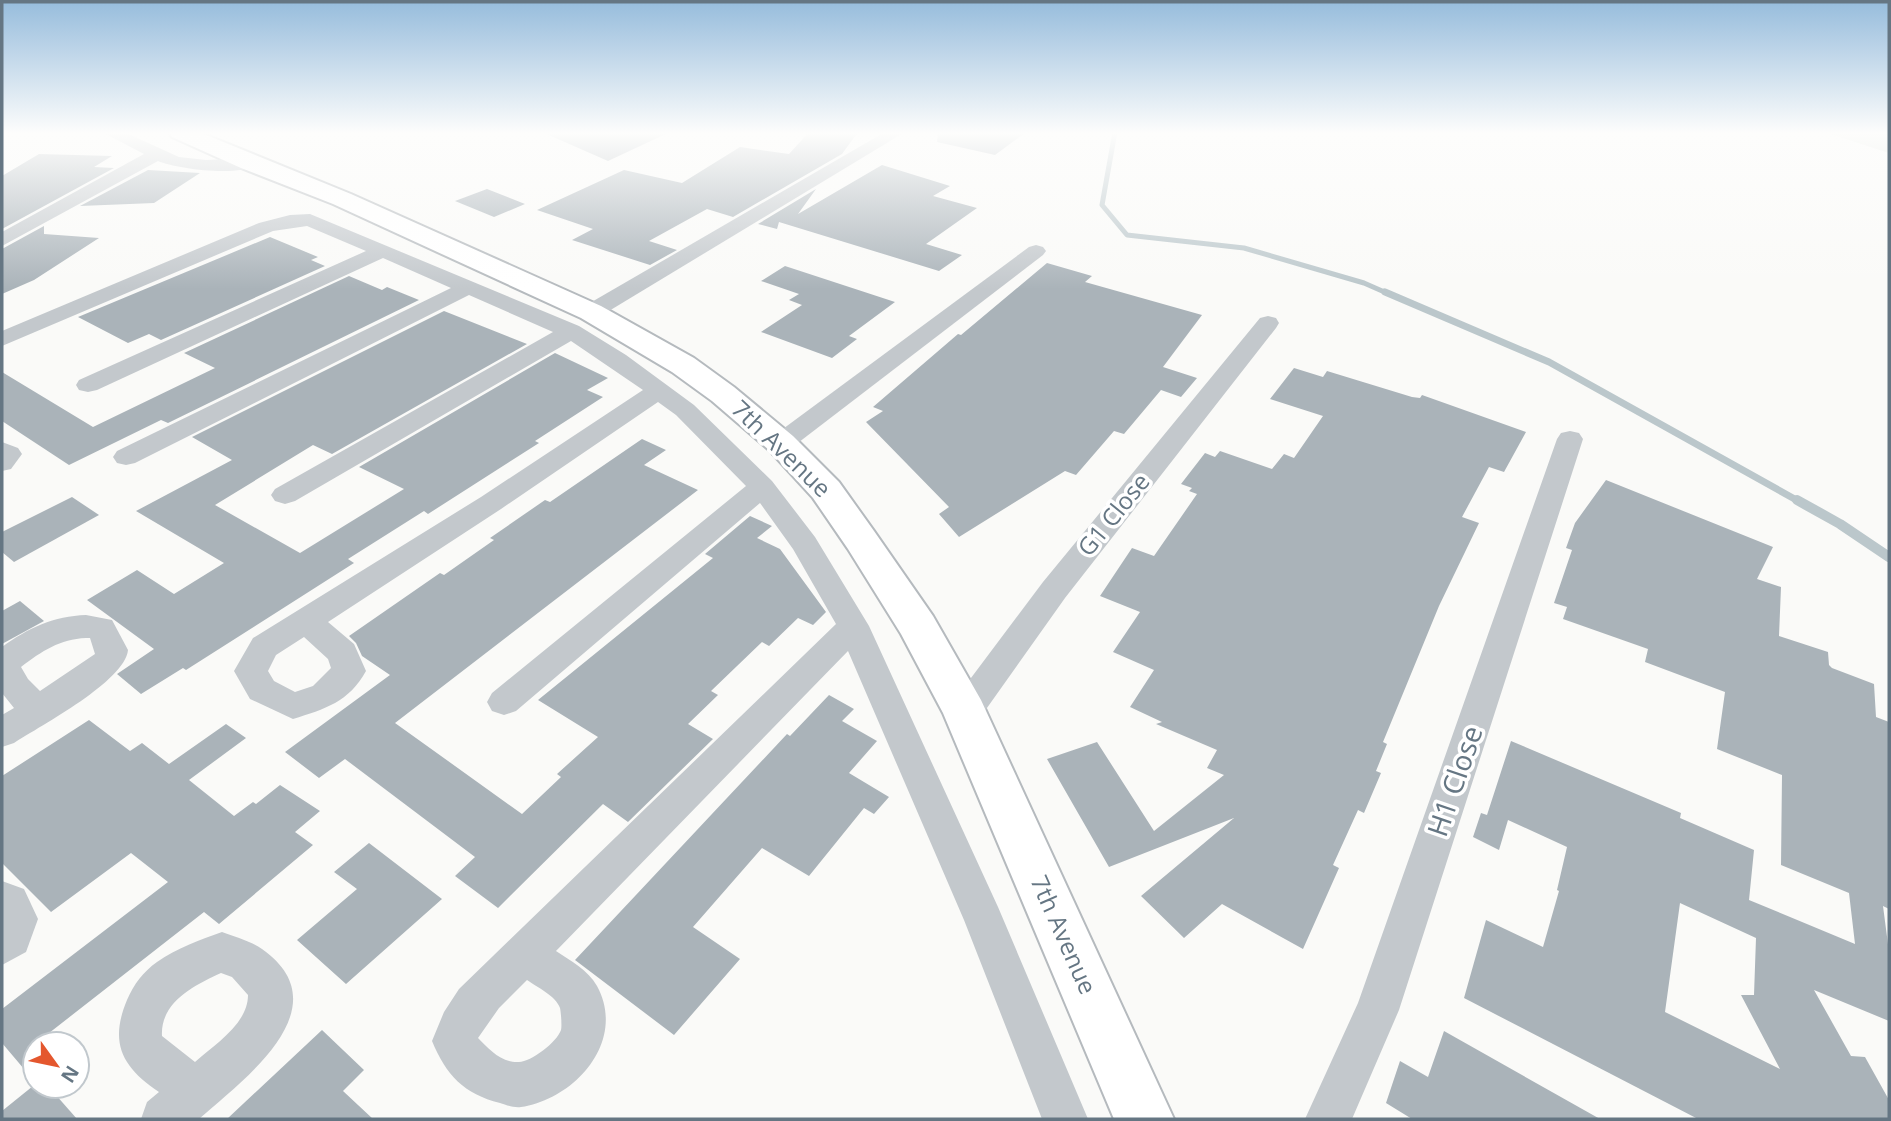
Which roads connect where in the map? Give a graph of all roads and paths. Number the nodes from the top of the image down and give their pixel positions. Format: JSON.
{"nodes":[{"id":1,"x":98,"y":184,"type":"edge"},
{"id":2,"x":305,"y":184,"type":"edge"},
{"id":3,"x":810,"y":184,"type":"edge"},
{"id":4,"x":342,"y":198,"type":"junction"},
{"id":5,"x":2,"y":240,"type":"edge"},
{"id":6,"x":382,"y":251,"type":"junction"},
{"id":7,"x":1036,"y":251,"type":"dead end"},
{"id":8,"x":467,"y":288,"type":"junction"},
{"id":9,"x":2,"y":321,"type":"edge"},
{"id":10,"x":581,"y":321,"type":"junction"},
{"id":11,"x":1268,"y":323,"type":"dead end"},
{"id":12,"x":2,"y":340,"type":"edge"},
{"id":13,"x":88,"y":385,"type":"dead end"},
{"id":14,"x":659,"y":390,"type":"junction"},
{"id":15,"x":1570,"y":439,"type":"dead end"},
{"id":16,"x":781,"y":443,"type":"junction"},
{"id":17,"x":2,"y":450,"type":"edge"},
{"id":18,"x":126,"y":457,"type":"dead end"},
{"id":19,"x":2,"y":463,"type":"edge"},
{"id":20,"x":762,"y":487,"type":"junction"},
{"id":21,"x":285,"y":495,"type":"dead end"},
{"id":22,"x":306,"y":621,"type":"dead end"},
{"id":23,"x":853,"y":626,"type":"junction"},
{"id":24,"x":504,"y":702,"type":"dead end"},
{"id":25,"x":37,"y":710,"type":"dead end"},
{"id":26,"x":965,"y":712,"type":"junction"},
{"id":27,"x":2,"y":733,"type":"edge"},
{"id":28,"x":2,"y":899,"type":"edge"},
{"id":29,"x":2,"y":945,"type":"edge"},
{"id":30,"x":525,"y":954,"type":"dead end"},
{"id":31,"x":1065,"y":1119,"type":"edge"},
{"id":32,"x":1144,"y":1119,"type":"edge"},
{"id":33,"x":1328,"y":1119,"type":"edge"}],
"edges":[{"from":1,"to":5,"type":"street"},
{"from":2,"to":4,"type":"main road","name":"7th Avenue"},
{"from":3,"to":10,"type":"street"},
{"from":4,"to":9,"type":"street"},
{"from":4,"to":10,"type":"main road","name":"7th Avenue"},
{"from":6,"to":8,"type":"street"},
{"from":6,"to":12,"type":"street"},
{"from":6,"to":13,"type":"street"},
{"from":7,"to":16,"type":"street"},
{"from":8,"to":10,"type":"street"},
{"from":8,"to":18,"type":"street"},
{"from":10,"to":14,"type":"street"},
{"from":10,"to":16,"type":"main road","name":"7th Avenue"},
{"from":10,"to":21,"type":"street"},
{"from":11,"to":26,"type":"street","name":"G1 Close"},
{"from":14,"to":20,"type":"street"},
{"from":14,"to":22,"type":"street"},
{"from":15,"to":33,"type":"street","name":"H1 Close"},
{"from":16,"to":26,"type":"main road","name":"7th Avenue"},
{"from":17,"to":19,"type":"street"},
{"from":20,"to":23,"type":"street"},
{"from":20,"to":24,"type":"street"},
{"from":23,"to":30,"type":"street"},
{"from":23,"to":31,"type":"street"},
{"from":25,"to":27,"type":"street"},
{"from":26,"to":32,"type":"main road","name":"7th Avenue"},
{"from":28,"to":29,"type":"street"}]}
